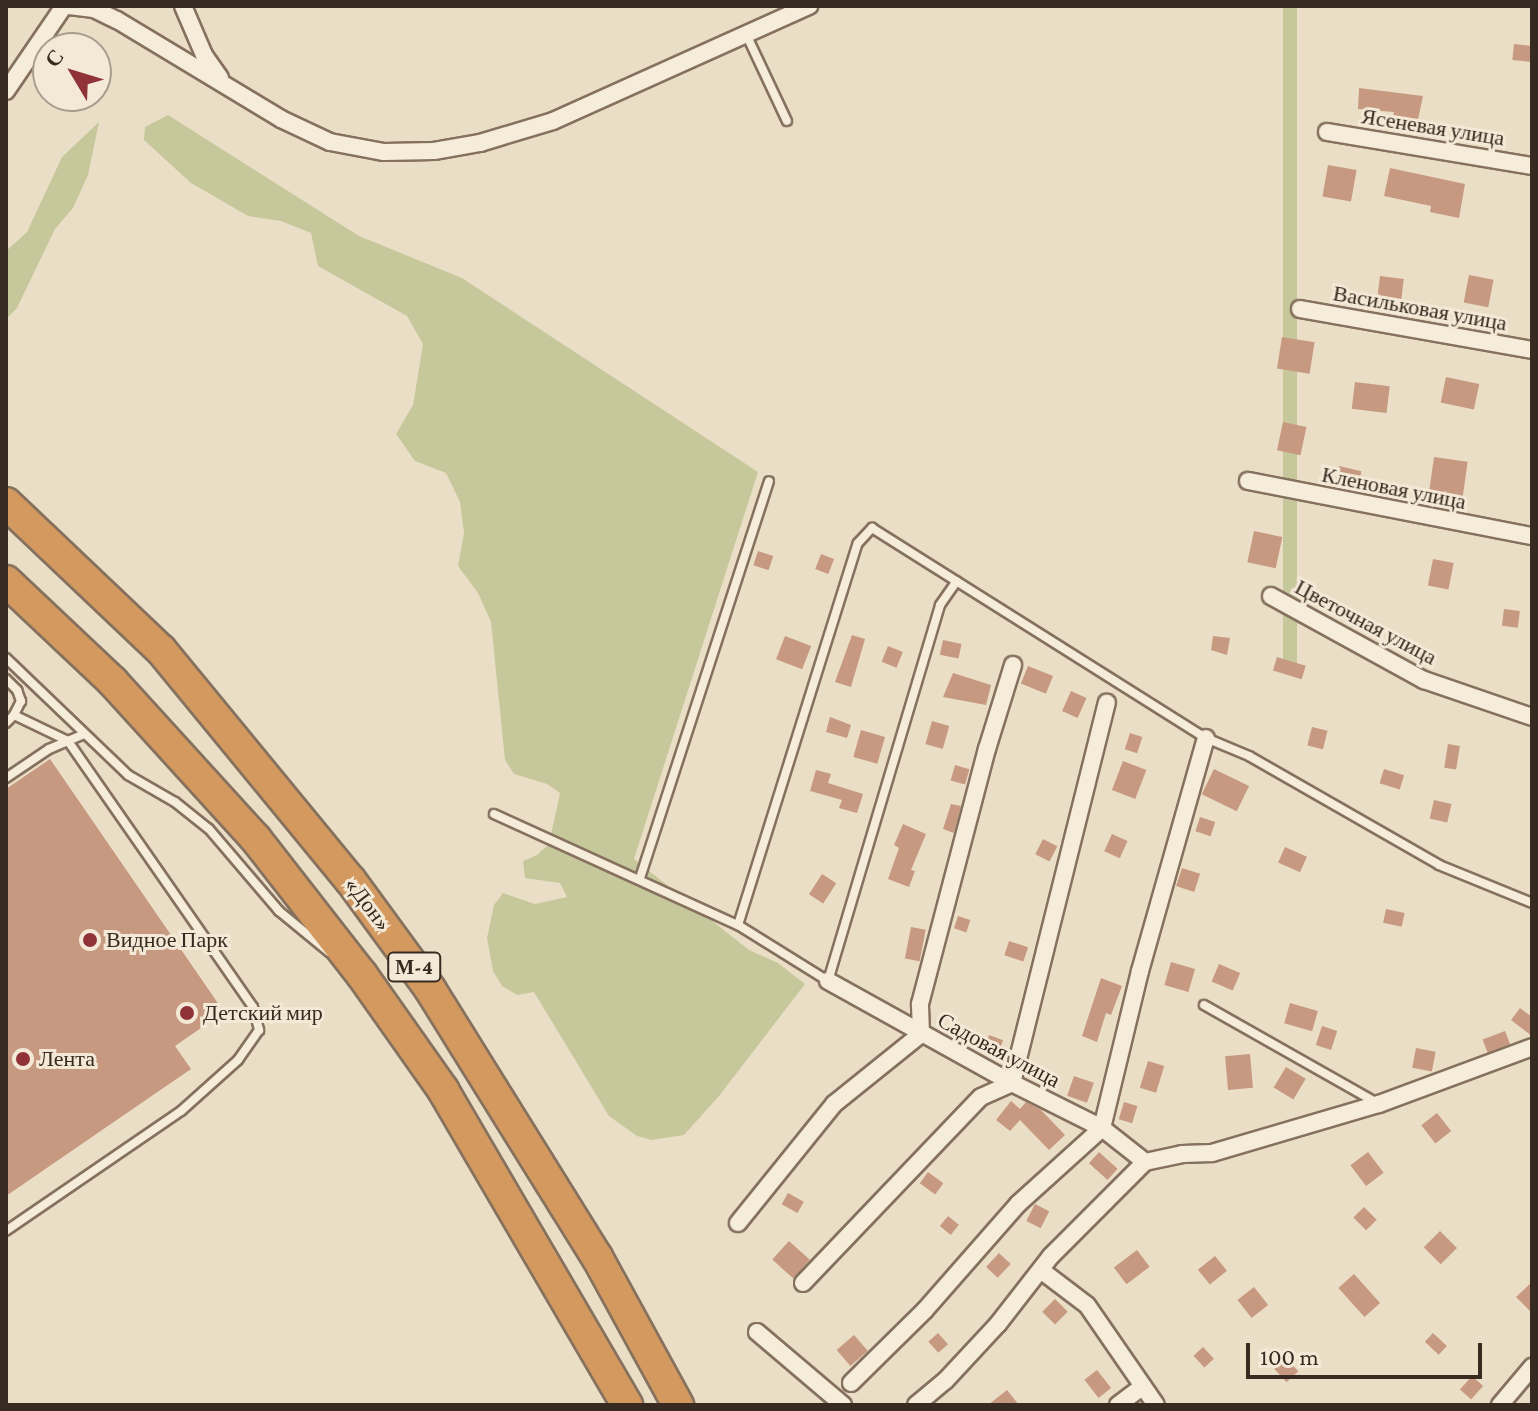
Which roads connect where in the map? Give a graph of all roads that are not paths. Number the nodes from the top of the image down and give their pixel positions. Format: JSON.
{"nodes":[{"id":1,"x":67,"y":6,"type":"edge"},
{"id":2,"x":183,"y":6,"type":"edge"},
{"id":3,"x":809,"y":6,"type":"edge"},
{"id":4,"x":746,"y":34,"type":"junction"},
{"id":5,"x":229,"y":88,"type":"junction"},
{"id":6,"x":6,"y":91,"type":"edge"},
{"id":7,"x":787,"y":121,"type":"dead end"},
{"id":8,"x":1327,"y":132,"type":"dead end"},
{"id":9,"x":1532,"y":166,"type":"edge"},
{"id":10,"x":1300,"y":309,"type":"dead end"},
{"id":11,"x":1532,"y":350,"type":"edge"},
{"id":12,"x":769,"y":481,"type":"dead end"},
{"id":13,"x":1248,"y":481,"type":"dead end"},
{"id":14,"x":6,"y":503,"type":"edge"},
{"id":15,"x":1532,"y":536,"type":"edge"},
{"id":16,"x":6,"y":581,"type":"edge"},
{"id":17,"x":957,"y":581,"type":"junction"},
{"id":18,"x":1271,"y":596,"type":"dead end"},
{"id":19,"x":6,"y":660,"type":"edge"},
{"id":20,"x":1013,"y":665,"type":"dead end"},
{"id":21,"x":6,"y":679,"type":"edge"},
{"id":22,"x":1107,"y":703,"type":"dead end"},
{"id":23,"x":14,"y":715,"type":"junction"},
{"id":24,"x":1532,"y":717,"type":"edge"},
{"id":25,"x":6,"y":723,"type":"edge"},
{"id":26,"x":84,"y":734,"type":"junction"},
{"id":27,"x":1206,"y":738,"type":"junction"},
{"id":28,"x":68,"y":741,"type":"junction"},
{"id":29,"x":6,"y":778,"type":"edge"},
{"id":30,"x":494,"y":814,"type":"dead end"},
{"id":31,"x":640,"y":878,"type":"junction"},
{"id":32,"x":1532,"y":903,"type":"edge"},
{"id":33,"x":738,"y":925,"type":"junction"},
{"id":34,"x":362,"y":975,"type":"junction"},
{"id":35,"x":828,"y":981,"type":"junction"},
{"id":36,"x":1204,"y":1005,"type":"dead end"},
{"id":37,"x":921,"y":1034,"type":"junction"},
{"id":38,"x":1532,"y":1047,"type":"edge"},
{"id":39,"x":1012,"y":1083,"type":"junction"},
{"id":40,"x":1379,"y":1104,"type":"junction"},
{"id":41,"x":1102,"y":1128,"type":"junction"},
{"id":42,"x":1145,"y":1162,"type":"junction"},
{"id":43,"x":738,"y":1223,"type":"dead end"},
{"id":44,"x":6,"y":1231,"type":"edge"},
{"id":45,"x":1042,"y":1271,"type":"junction"},
{"id":46,"x":803,"y":1283,"type":"dead end"},
{"id":47,"x":757,"y":1332,"type":"dead end"},
{"id":48,"x":1532,"y":1367,"type":"edge"},
{"id":49,"x":851,"y":1383,"type":"dead end"},
{"id":50,"x":1143,"y":1386,"type":"junction"},
{"id":51,"x":627,"y":1405,"type":"edge"},
{"id":52,"x":678,"y":1405,"type":"edge"},
{"id":53,"x":843,"y":1405,"type":"edge"},
{"id":54,"x":916,"y":1405,"type":"edge"},
{"id":55,"x":1118,"y":1405,"type":"edge"},
{"id":56,"x":1156,"y":1405,"type":"edge"},
{"id":57,"x":1500,"y":1405,"type":"edge"}],
"edges":[{"from":1,"to":5,"type":"street"},
{"from":1,"to":6,"type":"street"},
{"from":2,"to":5,"type":"street"},
{"from":3,"to":4,"type":"street"},
{"from":4,"to":5,"type":"street"},
{"from":4,"to":7,"type":"lane"},
{"from":8,"to":9,"type":"street","name":"Ясеневая улица"},
{"from":10,"to":11,"type":"street","name":"Васильковая улица"},
{"from":12,"to":31,"type":"lane"},
{"from":13,"to":15,"type":"street","name":"Кленовая улица"},
{"from":14,"to":52,"type":"highway","name":"«Дон»","number":"М-4"},
{"from":16,"to":34,"type":"highway","number":"М-4"},
{"from":17,"to":27,"type":"lane"},
{"from":17,"to":33,"type":"lane"},
{"from":17,"to":35,"type":"lane"},
{"from":18,"to":24,"type":"street","name":"Цветочная улица"},
{"from":19,"to":26,"type":"lane"},
{"from":20,"to":37,"type":"street"},
{"from":21,"to":23,"type":"lane"},
{"from":22,"to":39,"type":"street"},
{"from":23,"to":25,"type":"lane"},
{"from":23,"to":28,"type":"lane"},
{"from":26,"to":28,"type":"lane"},
{"from":26,"to":34,"type":"lane"},
{"from":27,"to":32,"type":"lane"},
{"from":27,"to":41,"type":"street"},
{"from":28,"to":29,"type":"lane"},
{"from":28,"to":44,"type":"lane"},
{"from":30,"to":31,"type":"lane"},
{"from":31,"to":33,"type":"lane"},
{"from":33,"to":35,"type":"lane"},
{"from":34,"to":51,"type":"highway","number":"М-4"},
{"from":35,"to":37,"type":"street","name":"Садовая улица"},
{"from":36,"to":40,"type":"lane"},
{"from":37,"to":39,"type":"street","name":"Садовая улица"},
{"from":37,"to":43,"type":"street"},
{"from":38,"to":40,"type":"street"},
{"from":39,"to":41,"type":"street","name":"Садовая улица"},
{"from":39,"to":46,"type":"street"},
{"from":40,"to":42,"type":"street"},
{"from":41,"to":42,"type":"street","name":"Садовая улица"},
{"from":41,"to":49,"type":"street"},
{"from":42,"to":45,"type":"street"},
{"from":45,"to":50,"type":"street"},
{"from":45,"to":54,"type":"street"},
{"from":47,"to":53,"type":"street"},
{"from":48,"to":57,"type":"street"},
{"from":50,"to":55,"type":"street"},
{"from":50,"to":56,"type":"street"}]}
